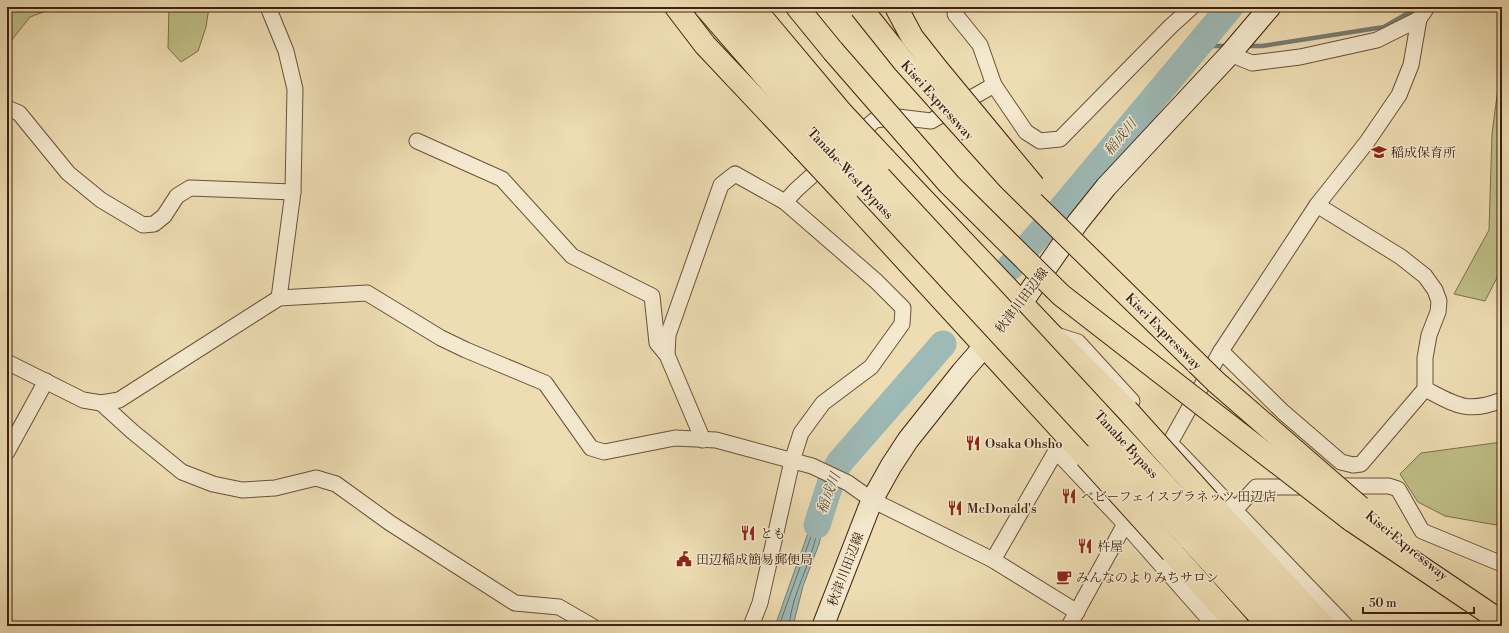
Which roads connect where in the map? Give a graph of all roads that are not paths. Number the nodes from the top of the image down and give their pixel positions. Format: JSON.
{"nodes":[{"id":1,"x":268,"y":7,"type":"edge"},
{"id":2,"x":676,"y":7,"type":"edge"},
{"id":3,"x":704,"y":7,"type":"edge"},
{"id":4,"x":729,"y":7,"type":"edge"},
{"id":5,"x":753,"y":7,"type":"edge"},
{"id":6,"x":797,"y":7,"type":"edge"},
{"id":7,"x":896,"y":7,"type":"edge"},
{"id":8,"x":1192,"y":7,"type":"edge"},
{"id":9,"x":1270,"y":7,"type":"edge"},
{"id":10,"x":860,"y":8,"type":"edge"},
{"id":11,"x":1423,"y":13,"type":"edge"},
{"id":12,"x":955,"y":14,"type":"dead end"},
{"id":13,"x":1230,"y":54,"type":"junction"},
{"id":14,"x":994,"y":85,"type":"junction"},
{"id":15,"x":7,"y":108,"type":"edge"},
{"id":16,"x":823,"y":130,"type":"junction"},
{"id":17,"x":417,"y":141,"type":"dead end"},
{"id":18,"x":293,"y":192,"type":"junction"},
{"id":19,"x":785,"y":202,"type":"junction"},
{"id":20,"x":1317,"y":205,"type":"junction"},
{"id":21,"x":1077,"y":246,"type":"junction"},
{"id":22,"x":279,"y":298,"type":"junction"},
{"id":23,"x":1003,"y":325,"type":"junction"},
{"id":24,"x":1050,"y":333,"type":"junction"},
{"id":25,"x":1221,"y":351,"type":"junction"},
{"id":26,"x":667,"y":355,"type":"junction"},
{"id":27,"x":7,"y":362,"type":"edge"},
{"id":28,"x":46,"y":381,"type":"junction"},
{"id":29,"x":1425,"y":389,"type":"junction"},
{"id":30,"x":1502,"y":400,"type":"edge"},
{"id":31,"x":101,"y":403,"type":"junction"},
{"id":32,"x":703,"y":440,"type":"junction"},
{"id":33,"x":1170,"y":443,"type":"junction"},
{"id":34,"x":7,"y":452,"type":"edge"},
{"id":35,"x":792,"y":461,"type":"junction"},
{"id":36,"x":872,"y":500,"type":"junction"},
{"id":37,"x":1226,"y":510,"type":"junction"},
{"id":38,"x":1355,"y":514,"type":"junction"},
{"id":39,"x":1125,"y":524,"type":"junction"},
{"id":40,"x":1195,"y":531,"type":"junction"},
{"id":41,"x":993,"y":560,"type":"junction"},
{"id":42,"x":1502,"y":564,"type":"edge"},
{"id":43,"x":1077,"y":612,"type":"junction"},
{"id":44,"x":1502,"y":621,"type":"edge"},
{"id":45,"x":592,"y":626,"type":"edge"},
{"id":46,"x":751,"y":626,"type":"edge"},
{"id":47,"x":823,"y":626,"type":"edge"},
{"id":48,"x":1069,"y":626,"type":"edge"},
{"id":49,"x":1215,"y":626,"type":"edge"},
{"id":50,"x":1238,"y":626,"type":"edge"},
{"id":51,"x":1269,"y":626,"type":"edge"},
{"id":52,"x":1296,"y":626,"type":"edge"},
{"id":53,"x":1324,"y":626,"type":"edge"},
{"id":54,"x":1346,"y":626,"type":"edge"}],
"edges":[{"from":1,"to":18,"type":"street"},
{"from":2,"to":16,"type":"highway"},
{"from":3,"to":16,"type":"highway","name":"Tanabe-West Bypass"},
{"from":4,"to":16,"type":"highway","name":"Tanabe-West Bypass"},
{"from":5,"to":16,"type":"highway"},
{"from":6,"to":38,"type":"highway","bridge":true},
{"from":7,"to":21,"type":"highway","bridge":true},
{"from":8,"to":14,"type":"street"},
{"from":9,"to":13,"type":"main road","name":"秋津川田辺線"},
{"from":10,"to":21,"type":"highway","name":"Kisei Expressway","bridge":true},
{"from":11,"to":13,"type":"street"},
{"from":11,"to":20,"type":"street"},
{"from":12,"to":14,"type":"street"},
{"from":13,"to":23,"type":"main road","name":"秋津川田辺線"},
{"from":14,"to":19,"type":"street"},
{"from":15,"to":18,"type":"street"},
{"from":16,"to":23,"type":"highway","name":"Tanabe-West Bypass","bridge":true},
{"from":16,"to":23,"type":"highway","bridge":true},
{"from":16,"to":23,"type":"highway","bridge":true},
{"from":17,"to":26,"type":"street"},
{"from":18,"to":22,"type":"street"},
{"from":19,"to":26,"type":"street"},
{"from":19,"to":35,"type":"street"},
{"from":20,"to":25,"type":"street"},
{"from":20,"to":29,"type":"street"},
{"from":21,"to":38,"type":"highway","name":"Kisei Expressway","bridge":true},
{"from":22,"to":31,"type":"street"},
{"from":22,"to":32,"type":"street"},
{"from":23,"to":24,"type":"highway"},
{"from":23,"to":36,"type":"main road","name":"秋津川田辺線"},
{"from":23,"to":40,"type":"highway","name":"Tanabe Bypass","bridge":true},
{"from":23,"to":50,"type":"highway","bridge":true},
{"from":24,"to":33,"type":"street"},
{"from":24,"to":37,"type":"highway","bridge":true},
{"from":25,"to":29,"type":"street"},
{"from":25,"to":33,"type":"street"},
{"from":26,"to":32,"type":"street"},
{"from":27,"to":28,"type":"street"},
{"from":28,"to":31,"type":"street"},
{"from":28,"to":34,"type":"street"},
{"from":29,"to":30,"type":"street"},
{"from":31,"to":45,"type":"street"},
{"from":32,"to":35,"type":"street"},
{"from":33,"to":37,"type":"street"},
{"from":33,"to":39,"type":"street"},
{"from":35,"to":36,"type":"street"},
{"from":35,"to":46,"type":"street"},
{"from":36,"to":41,"type":"street"},
{"from":36,"to":47,"type":"main road","name":"秋津川田辺線"},
{"from":37,"to":42,"type":"street"},
{"from":37,"to":53,"type":"highway"},
{"from":37,"to":54,"type":"street"},
{"from":38,"to":44,"type":"highway"},
{"from":39,"to":41,"type":"street"},
{"from":39,"to":43,"type":"street"},
{"from":39,"to":49,"type":"street"},
{"from":40,"to":51,"type":"highway","name":"Tanabe Bypass"},
{"from":40,"to":52,"type":"highway","name":"Tanabe Bypass"},
{"from":41,"to":43,"type":"street"},
{"from":43,"to":48,"type":"street"}]}
